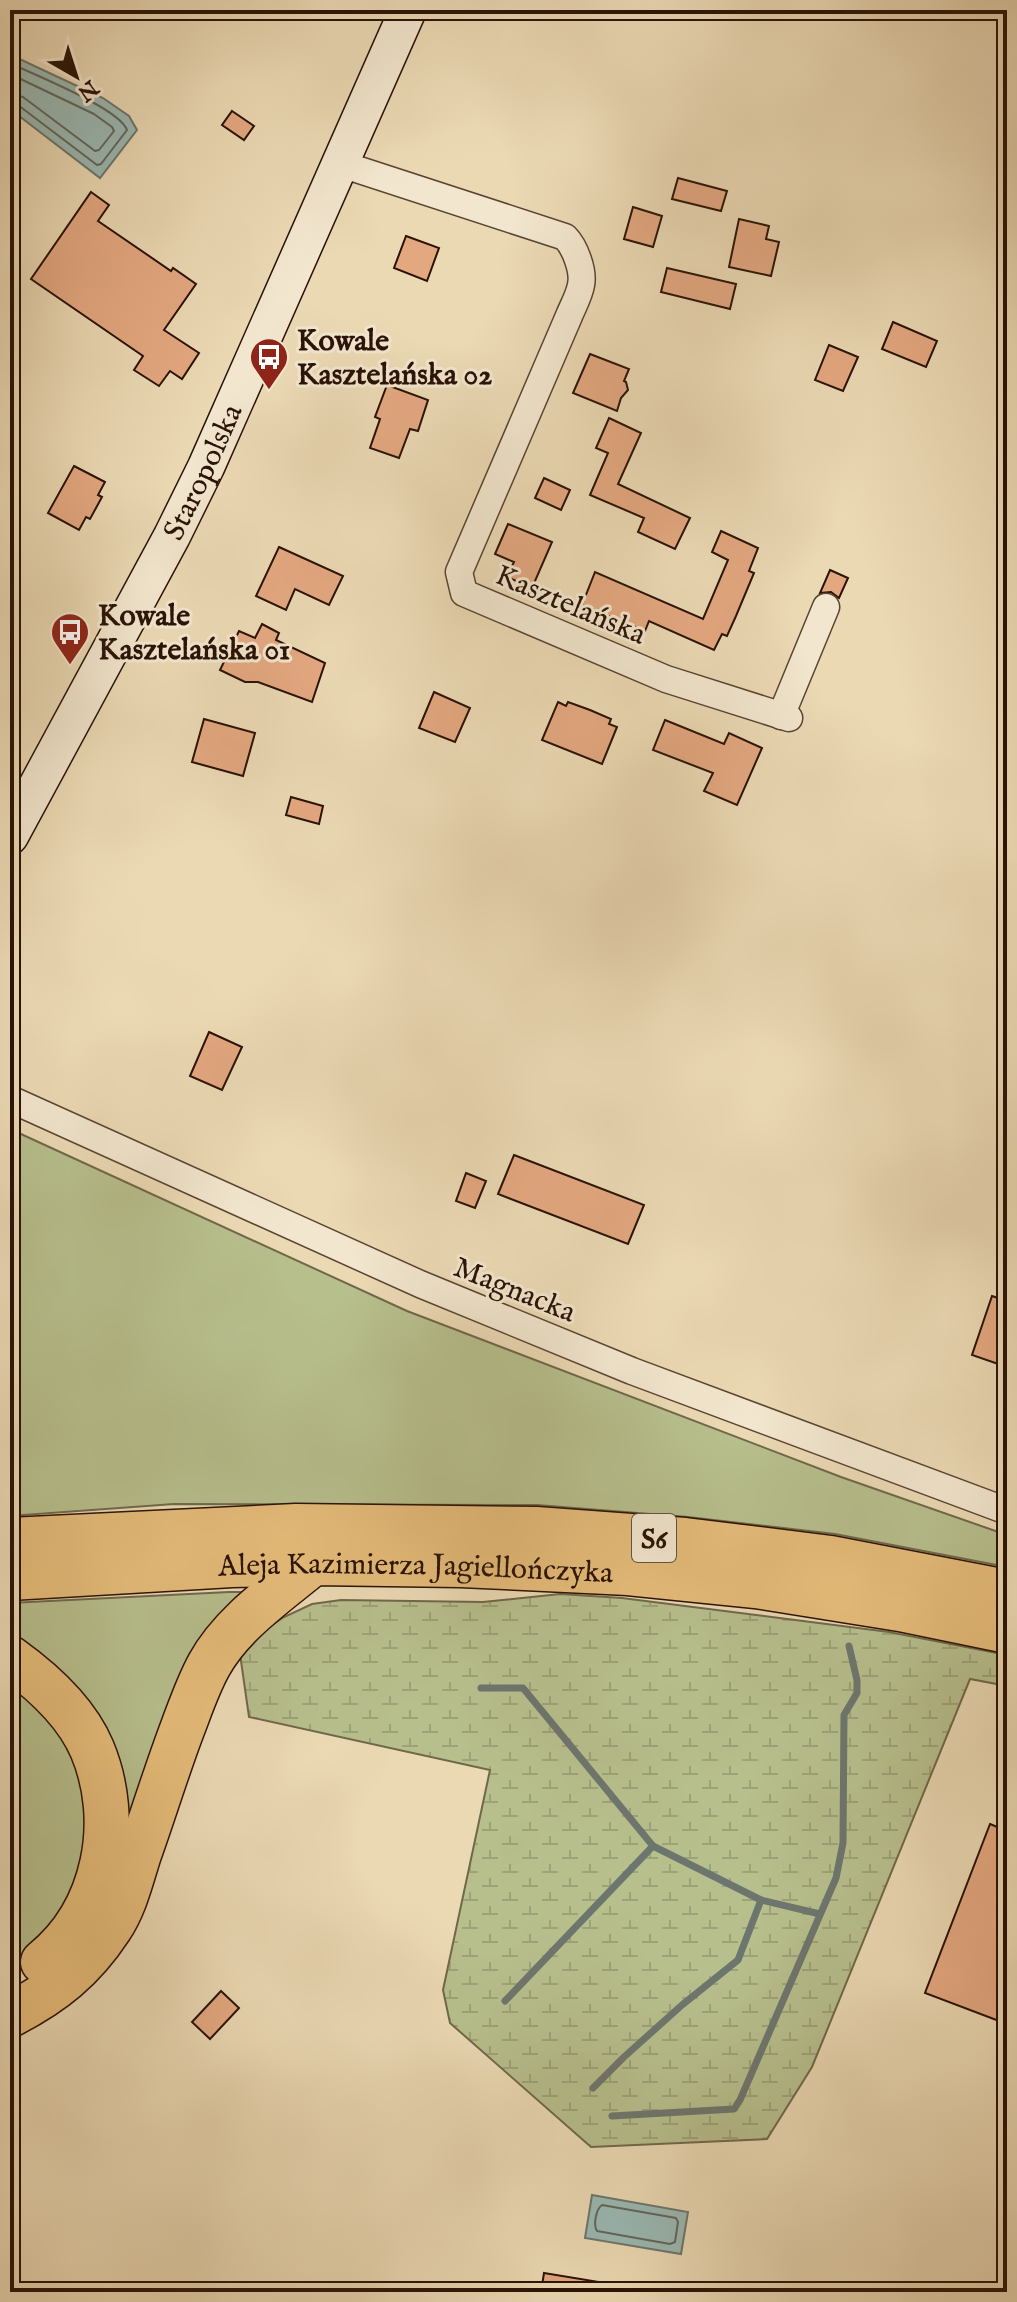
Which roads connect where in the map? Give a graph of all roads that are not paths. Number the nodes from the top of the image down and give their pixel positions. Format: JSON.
{"nodes":[{"id":1,"x":408,"y":10,"type":"edge"},
{"id":2,"x":341,"y":164,"type":"junction"},
{"id":3,"x":826,"y":607,"type":"dead end"},
{"id":4,"x":10,"y":836,"type":"edge"},
{"id":5,"x":10,"y":1099,"type":"edge"},
{"id":6,"x":1007,"y":1511,"type":"edge"},
{"id":7,"x":10,"y":1540,"type":"edge"},
{"id":8,"x":313,"y":1563,"type":"junction"},
{"id":9,"x":10,"y":1578,"type":"edge"},
{"id":10,"x":1007,"y":1592,"type":"edge"},
{"id":11,"x":1007,"y":1631,"type":"edge"},
{"id":12,"x":10,"y":1658,"type":"edge"},
{"id":13,"x":10,"y":1982,"type":"edge"},
{"id":14,"x":10,"y":2015,"type":"edge"}],
"edges":[{"from":1,"to":2,"type":"main road","name":"Staropolska"},
{"from":2,"to":3,"type":"street","name":"Kasztelańska"},
{"from":2,"to":4,"type":"main road","name":"Staropolska"},
{"from":5,"to":6,"type":"street","name":"Magnacka"},
{"from":7,"to":10,"type":"highway","name":"Aleja Kazimierza Jagiellończyka","number":"S6"},
{"from":8,"to":9,"type":"highway","name":"Aleja Kazimierza Jagiellończyka","number":"S6"},
{"from":8,"to":11,"type":"highway","name":"Aleja Kazimierza Jagiellończyka","number":"S6"},
{"from":8,"to":14,"type":"highway"},
{"from":12,"to":13,"type":"highway"}]}
